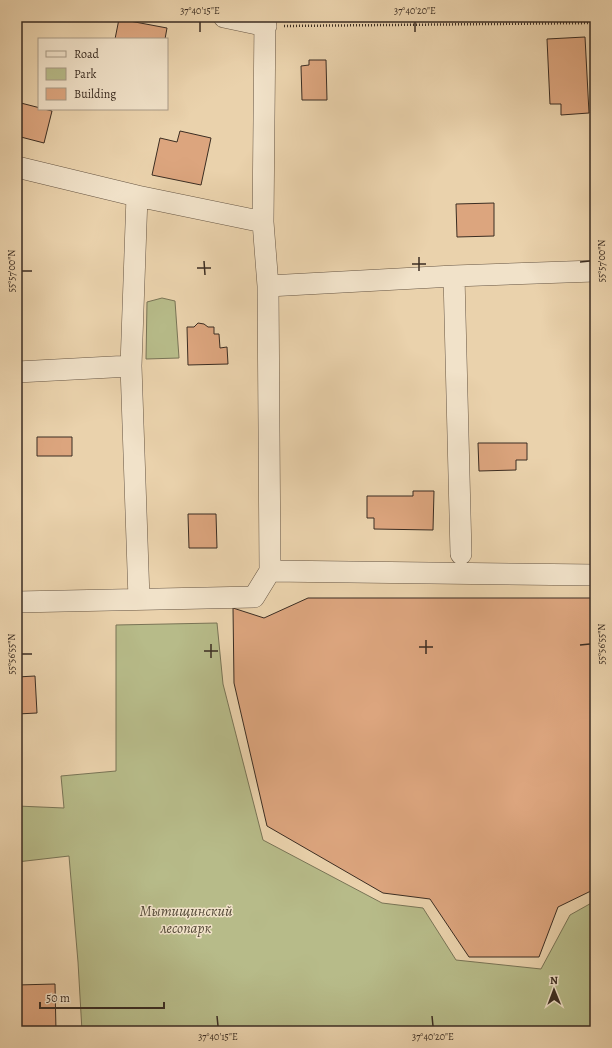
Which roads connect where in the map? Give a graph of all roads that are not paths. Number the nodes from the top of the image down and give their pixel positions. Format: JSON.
{"nodes":[{"id":1,"x":224,"y":17,"type":"edge"},
{"id":2,"x":265,"y":22,"type":"edge"},
{"id":3,"x":17,"y":167,"type":"edge"},
{"id":4,"x":137,"y":196,"type":"junction"},
{"id":5,"x":263,"y":222,"type":"junction"},
{"id":6,"x":595,"y":271,"type":"edge"},
{"id":7,"x":454,"y":276,"type":"junction"},
{"id":8,"x":268,"y":286,"type":"junction"},
{"id":9,"x":130,"y":366,"type":"junction"},
{"id":10,"x":17,"y":372,"type":"edge"},
{"id":11,"x":461,"y":554,"type":"dead end"},
{"id":12,"x":270,"y":571,"type":"junction"},
{"id":13,"x":595,"y":575,"type":"edge"},
{"id":14,"x":139,"y":599,"type":"junction"},
{"id":15,"x":17,"y":602,"type":"edge"}],
"edges":[{"from":1,"to":2,"type":"lane"},
{"from":2,"to":5,"type":"lane"},
{"from":3,"to":4,"type":"lane"},
{"from":4,"to":5,"type":"lane"},
{"from":4,"to":9,"type":"lane"},
{"from":5,"to":8,"type":"lane"},
{"from":6,"to":7,"type":"lane"},
{"from":7,"to":8,"type":"lane"},
{"from":7,"to":11,"type":"lane"},
{"from":8,"to":12,"type":"lane"},
{"from":9,"to":10,"type":"lane"},
{"from":9,"to":14,"type":"lane"},
{"from":12,"to":13,"type":"lane"},
{"from":12,"to":14,"type":"lane"},
{"from":14,"to":15,"type":"lane"}]}
